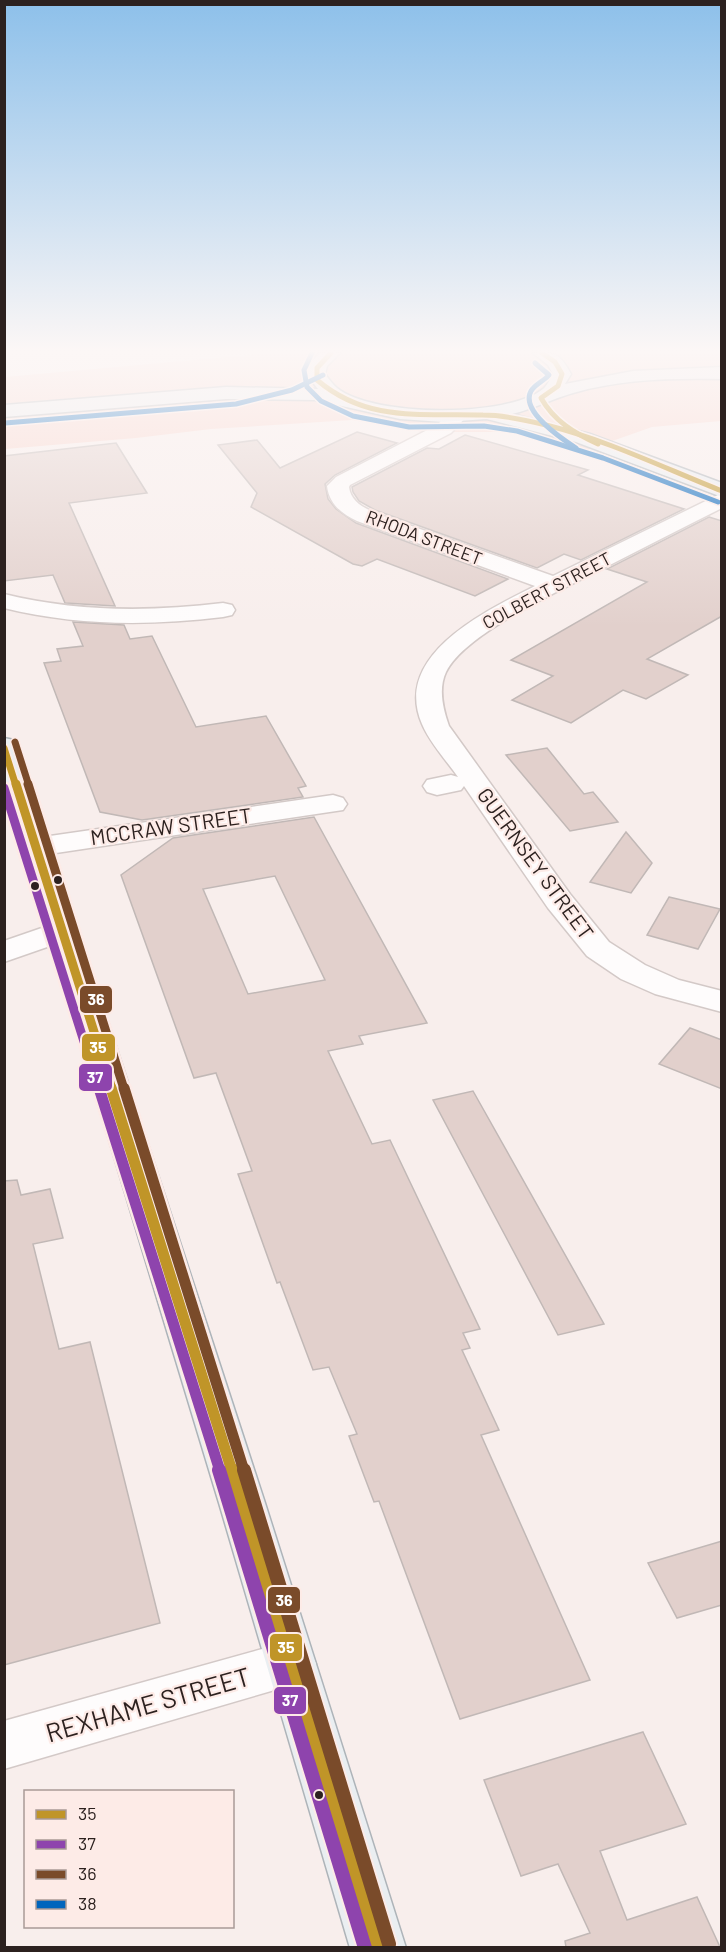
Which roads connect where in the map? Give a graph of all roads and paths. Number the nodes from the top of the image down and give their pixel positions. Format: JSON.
{"nodes":[{"id":1,"x":415,"y":444,"type":"edge"},
{"id":2,"x":599,"y":444,"type":"edge"},
{"id":3,"x":722,"y":491,"type":"edge"},
{"id":4,"x":722,"y":499,"type":"edge"},
{"id":5,"x":555,"y":585,"type":"junction"},
{"id":6,"x":4,"y":602,"type":"edge"},
{"id":7,"x":223,"y":610,"type":"dead end"},
{"id":8,"x":436,"y":726,"type":"joint"},
{"id":9,"x":4,"y":746,"type":"edge"},
{"id":10,"x":320,"y":806,"type":"dead end"},
{"id":11,"x":36,"y":848,"type":"junction"},
{"id":12,"x":4,"y":931,"type":"edge"},
{"id":13,"x":62,"y":931,"type":"junction"},
{"id":14,"x":4,"y":952,"type":"edge"},
{"id":15,"x":722,"y":1002,"type":"edge"},
{"id":16,"x":291,"y":1664,"type":"junction"},
{"id":17,"x":4,"y":1745,"type":"edge"},
{"id":18,"x":378,"y":1947,"type":"edge"}],
"edges":[{"from":1,"to":5,"type":"street","name":"RHODA STREET"},
{"from":2,"to":3,"type":"main road"},
{"from":4,"to":5,"type":"street","name":"COLBERT STREET"},
{"from":5,"to":8,"type":"street","name":"COLBERT STREET"},
{"from":6,"to":7,"type":"street"},
{"from":8,"to":15,"type":"street","name":"GUERNSEY STREET"},
{"from":9,"to":11,"type":"main road"},
{"from":10,"to":11,"type":"street","name":"MCCRAW STREET"},
{"from":11,"to":13,"type":"main road"},
{"from":12,"to":13,"type":"street"},
{"from":13,"to":14,"type":"street"},
{"from":13,"to":16,"type":"main road"},
{"from":16,"to":17,"type":"street","name":"REXHAME STREET"},
{"from":16,"to":18,"type":"main road"}]}
